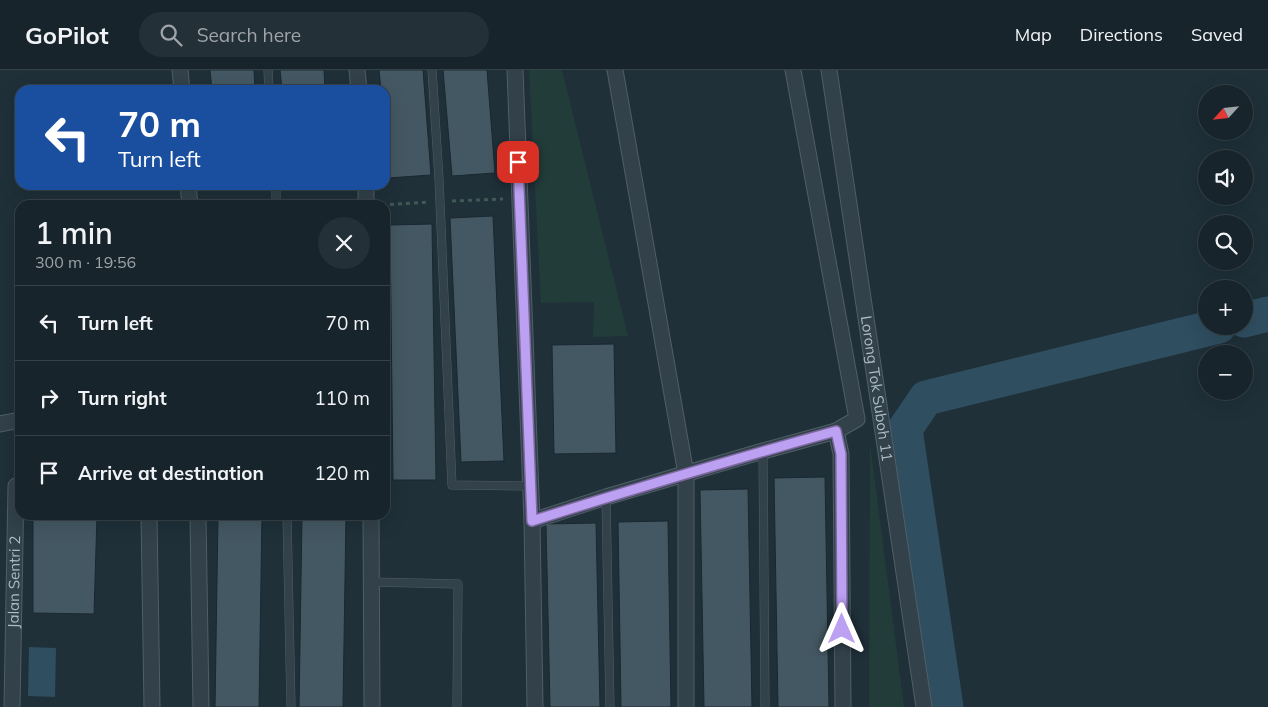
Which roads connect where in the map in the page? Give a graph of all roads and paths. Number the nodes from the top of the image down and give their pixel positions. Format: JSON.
{"nodes":[{"id":1,"x":180,"y":70,"type":"edge"},
{"id":2,"x":268,"y":70,"type":"edge"},
{"id":3,"x":357,"y":70,"type":"edge"},
{"id":4,"x":432,"y":70,"type":"edge"},
{"id":5,"x":515,"y":70,"type":"edge"},
{"id":6,"x":616,"y":70,"type":"edge"},
{"id":7,"x":793,"y":70,"type":"edge"},
{"id":8,"x":829,"y":70,"type":"edge"},
{"id":9,"x":182,"y":85,"type":"edge"},
{"id":10,"x":269,"y":85,"type":"edge"},
{"id":11,"x":358,"y":85,"type":"edge"},
{"id":12,"x":15,"y":421,"type":"edge"},
{"id":13,"x":0,"y":424,"type":"edge"},
{"id":14,"x":836,"y":431,"type":"junction"},
{"id":15,"x":763,"y":451,"type":"junction"},
{"id":16,"x":686,"y":474,"type":"junction"},
{"id":17,"x":530,"y":486,"type":"junction"},
{"id":18,"x":606,"y":497,"type":"junction"},
{"id":19,"x":15,"y":520,"type":"edge"},
{"id":20,"x":149,"y":520,"type":"edge"},
{"id":21,"x":198,"y":520,"type":"edge"},
{"id":22,"x":286,"y":520,"type":"edge"},
{"id":23,"x":371,"y":520,"type":"edge"},
{"id":24,"x":532,"y":521,"type":"junction"},
{"id":25,"x":372,"y":582,"type":"junction"},
{"id":26,"x":12,"y":707,"type":"edge"},
{"id":27,"x":152,"y":707,"type":"edge"},
{"id":28,"x":201,"y":707,"type":"edge"},
{"id":29,"x":291,"y":707,"type":"edge"},
{"id":30,"x":372,"y":707,"type":"edge"},
{"id":31,"x":456,"y":707,"type":"edge"},
{"id":32,"x":534,"y":707,"type":"edge"},
{"id":33,"x":610,"y":707,"type":"edge"},
{"id":34,"x":686,"y":707,"type":"edge"},
{"id":35,"x":766,"y":707,"type":"edge"},
{"id":36,"x":843,"y":707,"type":"edge"},
{"id":37,"x":924,"y":707,"type":"edge"}],
"edges":[{"from":1,"to":9,"type":"street"},
{"from":2,"to":10,"type":"lane"},
{"from":3,"to":11,"type":"street"},
{"from":4,"to":17,"type":"lane"},
{"from":5,"to":17,"type":"street"},
{"from":6,"to":16,"type":"street"},
{"from":7,"to":14,"type":"street"},
{"from":8,"to":37,"type":"street","name":"Lorong Tok Suboh 11"},
{"from":12,"to":13,"type":"street"},
{"from":14,"to":15,"type":"street"},
{"from":14,"to":36,"type":"street"},
{"from":15,"to":16,"type":"street"},
{"from":15,"to":35,"type":"lane"},
{"from":16,"to":18,"type":"street"},
{"from":16,"to":34,"type":"street"},
{"from":17,"to":24,"type":"street"},
{"from":18,"to":24,"type":"street"},
{"from":18,"to":33,"type":"lane"},
{"from":19,"to":26,"type":"street","name":"Jalan Sentri 2"},
{"from":20,"to":27,"type":"street"},
{"from":21,"to":28,"type":"street"},
{"from":22,"to":29,"type":"lane"},
{"from":23,"to":25,"type":"street"},
{"from":24,"to":32,"type":"street"},
{"from":25,"to":30,"type":"street"},
{"from":25,"to":31,"type":"lane"}]}
